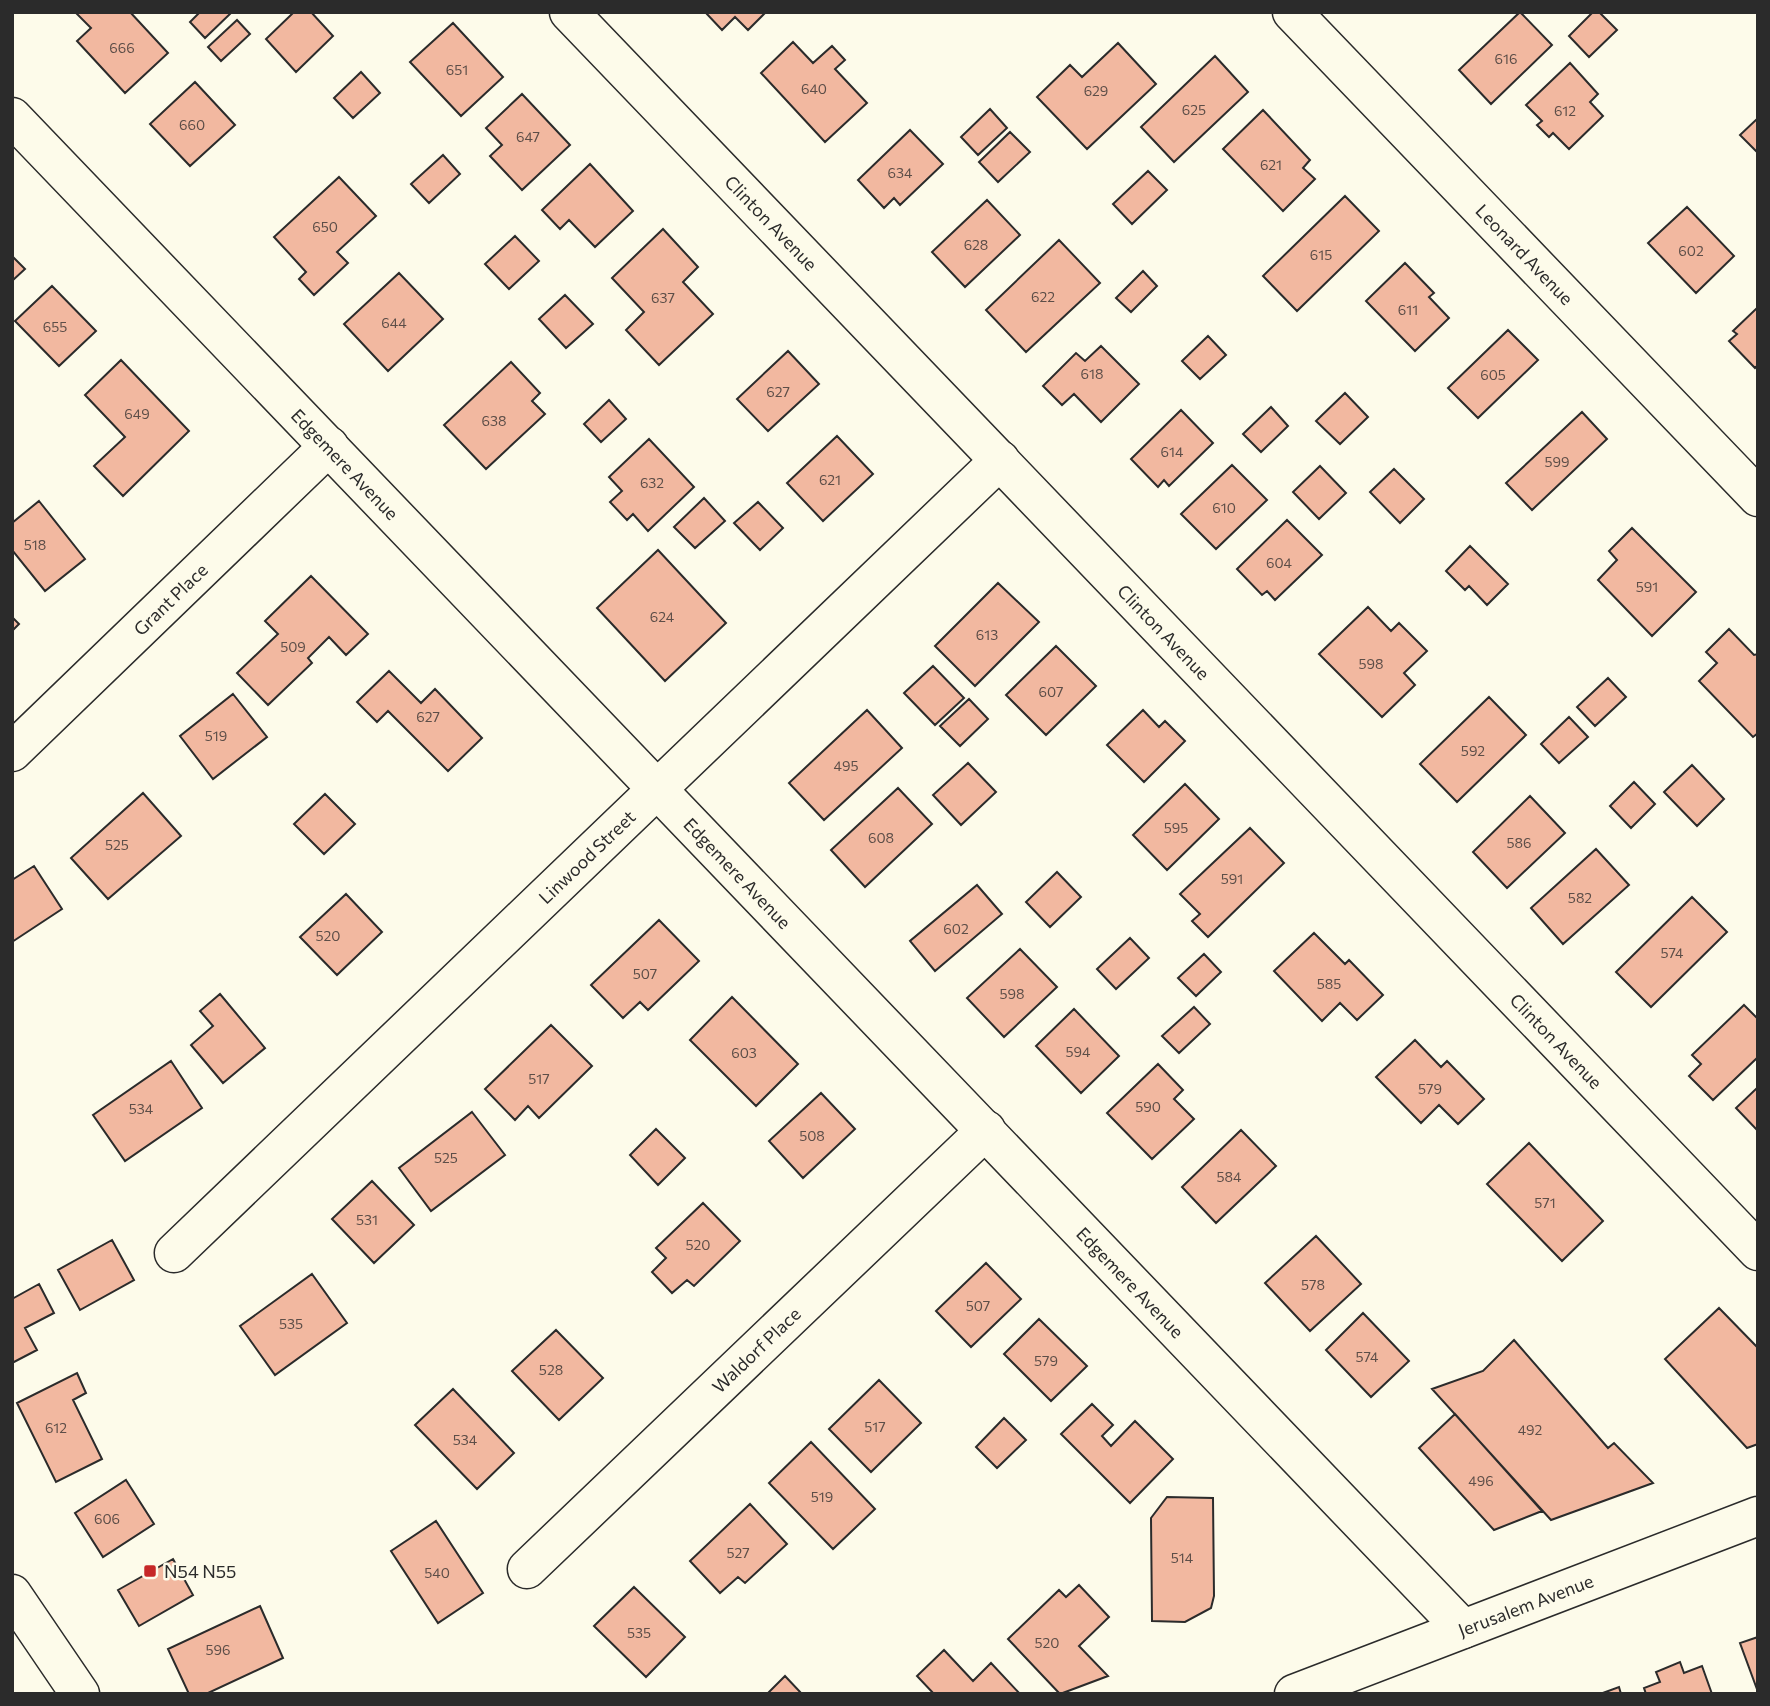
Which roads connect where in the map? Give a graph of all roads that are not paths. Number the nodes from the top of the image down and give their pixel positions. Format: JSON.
{"nodes":[{"id":1,"x":569,"y":12,"type":"edge"},
{"id":2,"x":1292,"y":12,"type":"edge"},
{"id":3,"x":12,"y":117,"type":"edge"},
{"id":4,"x":329,"y":446,"type":"junction"},
{"id":5,"x":1000,"y":460,"type":"junction"},
{"id":6,"x":1758,"y":497,"type":"edge"},
{"id":7,"x":12,"y":752,"type":"edge"},
{"id":8,"x":657,"y":787,"type":"junction"},
{"id":9,"x":986,"y":1130,"type":"junction"},
{"id":10,"x":1758,"y":1251,"type":"edge"},
{"id":11,"x":174,"y":1253,"type":"dead end"},
{"id":12,"x":1758,"y":1516,"type":"edge"},
{"id":13,"x":527,"y":1569,"type":"dead end"},
{"id":14,"x":12,"y":1594,"type":"edge"},
{"id":15,"x":1464,"y":1629,"type":"junction"},
{"id":16,"x":80,"y":1694,"type":"edge"},
{"id":17,"x":1294,"y":1694,"type":"edge"}],
"edges":[{"from":1,"to":5,"type":"street","name":"Clinton Avenue"},
{"from":2,"to":6,"type":"street","name":"Leonard Avenue"},
{"from":3,"to":4,"type":"street","name":"Edgemere Avenue"},
{"from":4,"to":7,"type":"street","name":"Grant Place"},
{"from":4,"to":8,"type":"street","name":"Edgemere Avenue"},
{"from":5,"to":8,"type":"street","name":"Linwood Street"},
{"from":5,"to":10,"type":"street","name":"Clinton Avenue"},
{"from":8,"to":9,"type":"street","name":"Edgemere Avenue"},
{"from":8,"to":11,"type":"street","name":"Linwood Street"},
{"from":9,"to":13,"type":"street","name":"Waldorf Place"},
{"from":9,"to":15,"type":"street","name":"Edgemere Avenue"},
{"from":12,"to":15,"type":"street","name":"Jerusalem Avenue"},
{"from":14,"to":16,"type":"street"},
{"from":15,"to":17,"type":"street","name":"Jerusalem Avenue"}]}
